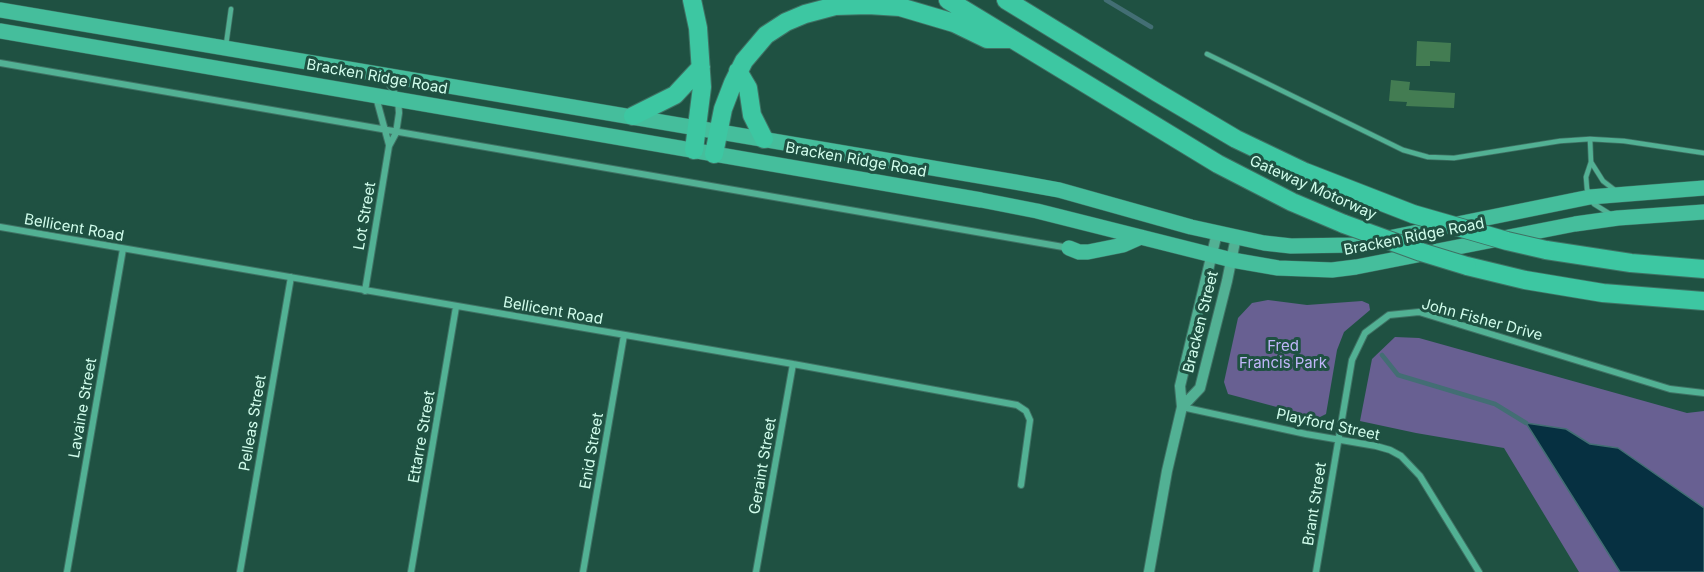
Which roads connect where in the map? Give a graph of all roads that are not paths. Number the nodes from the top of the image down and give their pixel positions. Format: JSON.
{"nodes":[{"id":1,"x":692,"y":0,"type":"edge"},
{"id":2,"x":948,"y":0,"type":"edge"},
{"id":3,"x":1006,"y":0,"type":"edge"},
{"id":4,"x":231,"y":9,"type":"dead end"},
{"id":5,"x":0,"y":10,"type":"edge"},
{"id":6,"x":0,"y":31,"type":"edge"},
{"id":7,"x":1012,"y":39,"type":"junction"},
{"id":8,"x":228,"y":52,"type":"junction"},
{"id":9,"x":1207,"y":54,"type":"dead end"},
{"id":10,"x":0,"y":63,"type":"edge"},
{"id":11,"x":701,"y":67,"type":"junction"},
{"id":12,"x":738,"y":71,"type":"junction"},
{"id":13,"x":384,"y":75,"type":"junction"},
{"id":14,"x":376,"y":96,"type":"junction"},
{"id":15,"x":398,"y":99,"type":"junction"},
{"id":16,"x":633,"y":116,"type":"junction"},
{"id":17,"x":698,"y":128,"type":"junction"},
{"id":18,"x":385,"y":130,"type":"junction"},
{"id":19,"x":718,"y":131,"type":"junction"},
{"id":20,"x":396,"y":133,"type":"junction"},
{"id":21,"x":764,"y":139,"type":"junction"},
{"id":22,"x":1590,"y":139,"type":"junction"},
{"id":23,"x":389,"y":146,"type":"junction"},
{"id":24,"x":694,"y":150,"type":"junction"},
{"id":25,"x":1704,"y":153,"type":"edge"},
{"id":26,"x":714,"y":154,"type":"junction"},
{"id":27,"x":1590,"y":162,"type":"junction"},
{"id":28,"x":1704,"y":188,"type":"edge"},
{"id":29,"x":1621,"y":194,"type":"junction"},
{"id":30,"x":1590,"y":197,"type":"junction"},
{"id":31,"x":1704,"y":212,"type":"edge"},
{"id":32,"x":1618,"y":218,"type":"junction"},
{"id":33,"x":0,"y":227,"type":"edge"},
{"id":34,"x":1217,"y":233,"type":"junction"},
{"id":35,"x":1141,"y":237,"type":"junction"},
{"id":36,"x":1236,"y":237,"type":"junction"},
{"id":37,"x":1069,"y":248,"type":"joint"},
{"id":38,"x":123,"y":249,"type":"junction"},
{"id":39,"x":1212,"y":255,"type":"junction"},
{"id":40,"x":1232,"y":260,"type":"junction"},
{"id":41,"x":1704,"y":269,"type":"edge"},
{"id":42,"x":291,"y":277,"type":"junction"},
{"id":43,"x":365,"y":291,"type":"junction"},
{"id":44,"x":1704,"y":301,"type":"edge"},
{"id":45,"x":456,"y":307,"type":"junction"},
{"id":46,"x":624,"y":335,"type":"junction"},
{"id":47,"x":793,"y":364,"type":"junction"},
{"id":48,"x":1704,"y":393,"type":"edge"},
{"id":49,"x":1182,"y":407,"type":"junction"},
{"id":50,"x":1338,"y":440,"type":"junction"},
{"id":51,"x":1021,"y":485,"type":"dead end"},
{"id":52,"x":67,"y":572,"type":"edge"},
{"id":53,"x":240,"y":572,"type":"edge"},
{"id":54,"x":411,"y":572,"type":"edge"},
{"id":55,"x":583,"y":572,"type":"edge"},
{"id":56,"x":756,"y":572,"type":"edge"},
{"id":57,"x":1149,"y":572,"type":"edge"},
{"id":58,"x":1316,"y":572,"type":"edge"},
{"id":59,"x":1479,"y":572,"type":"edge"}],
"edges":[{"from":1,"to":11,"type":"highway"},
{"from":2,"to":7,"type":"highway","name":"Gateway Motorway"},
{"from":3,"to":41,"type":"highway","name":"Gateway Motorway","bridge":true},
{"from":4,"to":8,"type":"lane"},
{"from":5,"to":8,"type":"main road","name":"Bracken Ridge Road"},
{"from":6,"to":14,"type":"main road","name":"Bracken Ridge Road"},
{"from":7,"to":12,"type":"highway"},
{"from":7,"to":44,"type":"highway","name":"Gateway Motorway","bridge":true},
{"from":8,"to":13,"type":"main road","name":"Bracken Ridge Road"},
{"from":9,"to":22,"type":"lane"},
{"from":10,"to":18,"type":"street"},
{"from":11,"to":16,"type":"highway"},
{"from":11,"to":17,"type":"highway"},
{"from":12,"to":19,"type":"highway"},
{"from":12,"to":21,"type":"highway"},
{"from":13,"to":15,"type":"street"},
{"from":13,"to":16,"type":"main road","name":"Bracken Ridge Road"},
{"from":14,"to":15,"type":"main road","name":"Bracken Ridge Road"},
{"from":14,"to":18,"type":"street","name":"Lot Street"},
{"from":15,"to":20,"type":"street","name":"Lot Street"},
{"from":15,"to":24,"type":"main road","name":"Bracken Ridge Road"},
{"from":16,"to":17,"type":"main road","name":"Bracken Ridge Road"},
{"from":17,"to":19,"type":"main road","name":"Bracken Ridge Road"},
{"from":17,"to":24,"type":"highway"},
{"from":18,"to":20,"type":"street"},
{"from":18,"to":23,"type":"street","name":"Lot Street"},
{"from":19,"to":21,"type":"main road","name":"Bracken Ridge Road"},
{"from":19,"to":26,"type":"highway"},
{"from":20,"to":23,"type":"street","name":"Lot Street"},
{"from":20,"to":37,"type":"street"},
{"from":21,"to":34,"type":"main road","name":"Bracken Ridge Road"},
{"from":22,"to":25,"type":"lane"},
{"from":22,"to":27,"type":"lane"},
{"from":23,"to":43,"type":"street","name":"Lot Street"},
{"from":24,"to":26,"type":"main road","name":"Bracken Ridge Road"},
{"from":26,"to":35,"type":"main road","name":"Bracken Ridge Road"},
{"from":27,"to":29,"type":"lane"},
{"from":27,"to":30,"type":"lane"},
{"from":28,"to":29,"type":"main road","name":"Bracken Ridge Road"},
{"from":29,"to":30,"type":"main road","name":"Bracken Ridge Road"},
{"from":30,"to":32,"type":"lane"},
{"from":30,"to":36,"type":"main road","name":"Bracken Ridge Road"},
{"from":31,"to":32,"type":"main road","name":"Bracken Ridge Road"},
{"from":32,"to":40,"type":"main road","name":"Bracken Ridge Road"},
{"from":33,"to":38,"type":"street","name":"Bellicent Road"},
{"from":34,"to":36,"type":"main road","name":"Bracken Ridge Road"},
{"from":34,"to":39,"type":"street","name":"Bracken Street"},
{"from":35,"to":37,"type":"main road"},
{"from":35,"to":39,"type":"main road","name":"Bracken Ridge Road"},
{"from":36,"to":40,"type":"street","name":"Bracken Street"},
{"from":38,"to":42,"type":"street","name":"Bellicent Road"},
{"from":38,"to":52,"type":"street","name":"Lavaine Street"},
{"from":39,"to":40,"type":"main road","name":"Bracken Ridge Road"},
{"from":39,"to":49,"type":"street","name":"Bracken Street"},
{"from":40,"to":49,"type":"street","name":"Bracken Street"},
{"from":42,"to":43,"type":"street","name":"Bellicent Road"},
{"from":42,"to":53,"type":"street","name":"Pelleas Street"},
{"from":43,"to":45,"type":"street","name":"Bellicent Road"},
{"from":45,"to":46,"type":"street","name":"Bellicent Road"},
{"from":45,"to":54,"type":"street","name":"Ettarre Street"},
{"from":46,"to":47,"type":"street","name":"Bellicent Road"},
{"from":46,"to":55,"type":"street","name":"Enid Street"},
{"from":47,"to":51,"type":"street","name":"Bellicent Road"},
{"from":47,"to":56,"type":"street","name":"Geraint Street"},
{"from":48,"to":50,"type":"street","name":"John Fisher Drive"},
{"from":49,"to":50,"type":"street","name":"Playford Street"},
{"from":49,"to":57,"type":"street","name":"Bracken Street"},
{"from":50,"to":58,"type":"street","name":"Brant Street"},
{"from":50,"to":59,"type":"street","name":"Playford Street"}]}
